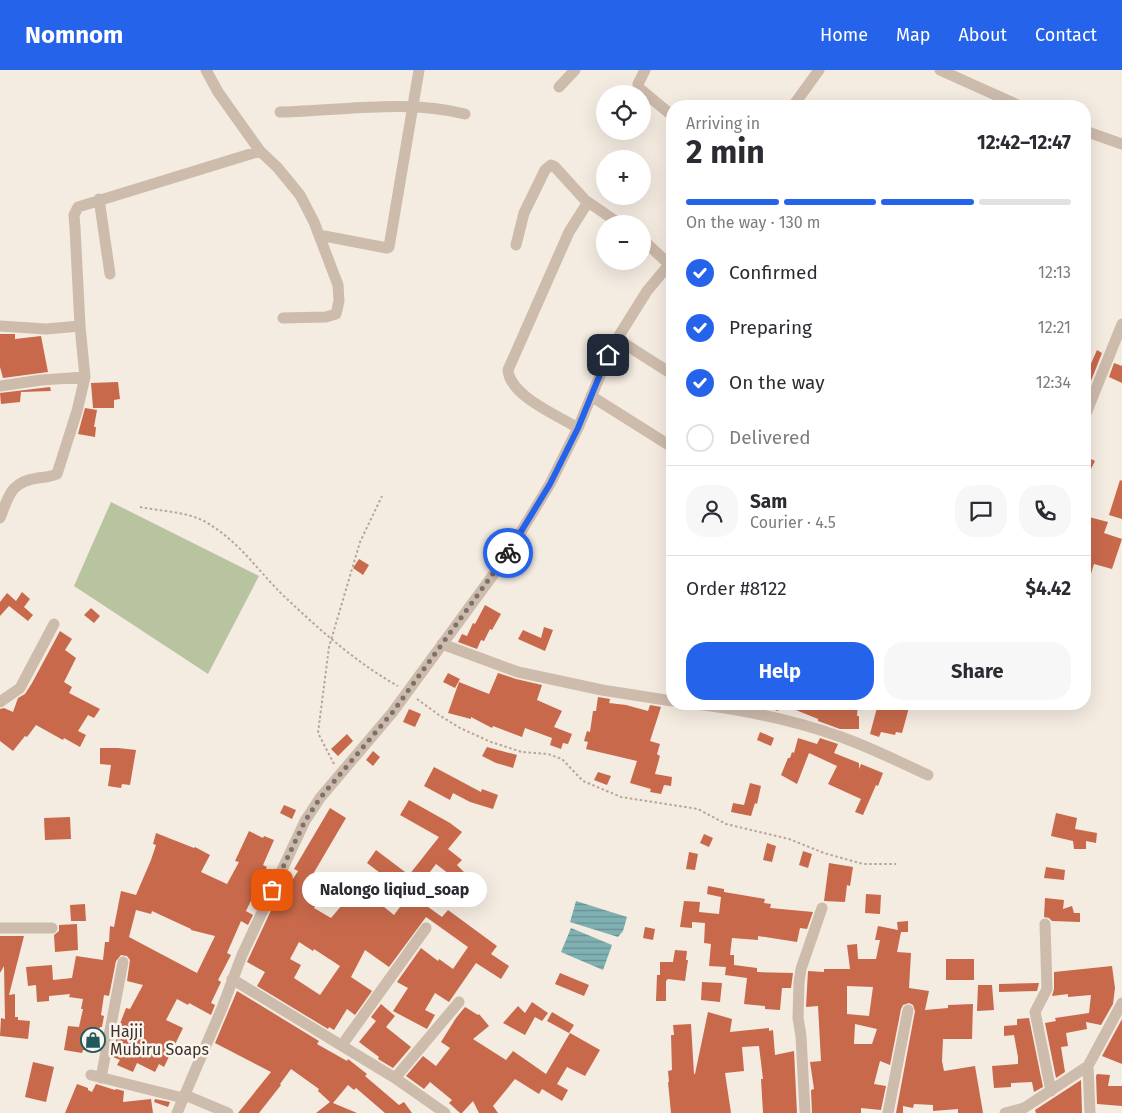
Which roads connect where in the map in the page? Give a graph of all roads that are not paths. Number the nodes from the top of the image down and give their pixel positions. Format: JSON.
{"nodes":[{"id":1,"x":206,"y":70,"type":"edge"},
{"id":2,"x":419,"y":70,"type":"edge"},
{"id":3,"x":574,"y":70,"type":"edge"},
{"id":4,"x":645,"y":70,"type":"edge"},
{"id":5,"x":819,"y":70,"type":"edge"},
{"id":6,"x":940,"y":70,"type":"edge"},
{"id":7,"x":559,"y":87,"type":"dead end"},
{"id":8,"x":797,"y":100,"type":"edge"},
{"id":9,"x":1007,"y":100,"type":"edge"},
{"id":10,"x":413,"y":106,"type":"junction"},
{"id":11,"x":666,"y":110,"type":"edge"},
{"id":12,"x":280,"y":112,"type":"dead end"},
{"id":13,"x":465,"y":114,"type":"dead end"},
{"id":14,"x":1091,"y":137,"type":"edge"},
{"id":15,"x":1122,"y":144,"type":"edge"},
{"id":16,"x":260,"y":151,"type":"junction"},
{"id":17,"x":100,"y":200,"type":"junction"},
{"id":18,"x":588,"y":202,"type":"junction"},
{"id":19,"x":607,"y":215,"type":"edge"},
{"id":20,"x":319,"y":235,"type":"junction"},
{"id":21,"x":516,"y":245,"type":"dead end"},
{"id":22,"x":651,"y":246,"type":"edge"},
{"id":23,"x":666,"y":259,"type":"edge"},
{"id":24,"x":666,"y":270,"type":"edge"},
{"id":25,"x":110,"y":274,"type":"dead end"},
{"id":26,"x":283,"y":318,"type":"dead end"},
{"id":27,"x":1122,"y":324,"type":"edge"},
{"id":28,"x":0,"y":326,"type":"edge"},
{"id":29,"x":80,"y":326,"type":"junction"},
{"id":30,"x":617,"y":339,"type":"junction"},
{"id":31,"x":666,"y":370,"type":"edge"},
{"id":32,"x":85,"y":377,"type":"junction"},
{"id":33,"x":0,"y":386,"type":"edge"},
{"id":34,"x":591,"y":396,"type":"junction"},
{"id":35,"x":1091,"y":401,"type":"edge"},
{"id":36,"x":578,"y":428,"type":"junction"},
{"id":37,"x":666,"y":444,"type":"edge"},
{"id":38,"x":0,"y":518,"type":"edge"},
{"id":39,"x":54,"y":624,"type":"dead end"},
{"id":40,"x":442,"y":644,"type":"junction"},
{"id":41,"x":666,"y":700,"type":"edge"},
{"id":42,"x":0,"y":702,"type":"edge"},
{"id":43,"x":738,"y":710,"type":"edge"},
{"id":44,"x":928,"y":775,"type":"dead end"},
{"id":45,"x":822,"y":908,"type":"dead end"},
{"id":46,"x":1045,"y":924,"type":"dead end"},
{"id":47,"x":0,"y":928,"type":"edge"},
{"id":48,"x":52,"y":928,"type":"dead end"},
{"id":49,"x":426,"y":928,"type":"dead end"},
{"id":50,"x":123,"y":962,"type":"dead end"},
{"id":51,"x":232,"y":979,"type":"junction"},
{"id":52,"x":459,"y":1002,"type":"dead end"},
{"id":53,"x":1122,"y":1003,"type":"edge"},
{"id":54,"x":908,"y":1010,"type":"dead end"},
{"id":55,"x":342,"y":1045,"type":"junction"},
{"id":56,"x":1088,"y":1066,"type":"junction"},
{"id":57,"x":395,"y":1078,"type":"junction"},
{"id":58,"x":1051,"y":1091,"type":"junction"},
{"id":59,"x":184,"y":1097,"type":"junction"},
{"id":60,"x":177,"y":1113,"type":"edge"},
{"id":61,"x":228,"y":1113,"type":"edge"},
{"id":62,"x":444,"y":1113,"type":"edge"},
{"id":63,"x":805,"y":1113,"type":"edge"},
{"id":64,"x":888,"y":1113,"type":"edge"},
{"id":65,"x":1004,"y":1113,"type":"edge"},
{"id":66,"x":1090,"y":1113,"type":"edge"}],
"edges":[{"from":1,"to":16,"type":"street"},
{"from":2,"to":10,"type":"street"},
{"from":3,"to":7,"type":"street"},
{"from":4,"to":11,"type":"street"},
{"from":5,"to":8,"type":"street"},
{"from":6,"to":9,"type":"street"},
{"from":10,"to":12,"type":"street"},
{"from":10,"to":13,"type":"street"},
{"from":10,"to":20,"type":"street"},
{"from":14,"to":15,"type":"street"},
{"from":16,"to":17,"type":"street"},
{"from":16,"to":20,"type":"street"},
{"from":17,"to":25,"type":"street"},
{"from":17,"to":29,"type":"street"},
{"from":18,"to":19,"type":"street"},
{"from":18,"to":21,"type":"street"},
{"from":18,"to":36,"type":"street"},
{"from":20,"to":26,"type":"street"},
{"from":22,"to":23,"type":"street"},
{"from":24,"to":30,"type":"street"},
{"from":27,"to":35,"type":"street"},
{"from":28,"to":29,"type":"street"},
{"from":29,"to":32,"type":"street"},
{"from":30,"to":31,"type":"street"},
{"from":30,"to":34,"type":"street"},
{"from":32,"to":33,"type":"street"},
{"from":32,"to":38,"type":"street"},
{"from":34,"to":36,"type":"street"},
{"from":34,"to":37,"type":"street"},
{"from":36,"to":40,"type":"street"},
{"from":39,"to":42,"type":"street"},
{"from":40,"to":41,"type":"street"},
{"from":40,"to":51,"type":"street"},
{"from":43,"to":44,"type":"street"},
{"from":45,"to":63,"type":"street"},
{"from":46,"to":58,"type":"street"},
{"from":47,"to":48,"type":"street"},
{"from":49,"to":55,"type":"street"},
{"from":50,"to":59,"type":"street"},
{"from":51,"to":55,"type":"street"},
{"from":51,"to":59,"type":"street"},
{"from":52,"to":57,"type":"street"},
{"from":53,"to":56,"type":"street"},
{"from":54,"to":64,"type":"street"},
{"from":55,"to":57,"type":"street"},
{"from":56,"to":58,"type":"street"},
{"from":56,"to":66,"type":"street"},
{"from":57,"to":62,"type":"street"},
{"from":58,"to":65,"type":"street"},
{"from":59,"to":60,"type":"street"},
{"from":59,"to":61,"type":"street"}]}
